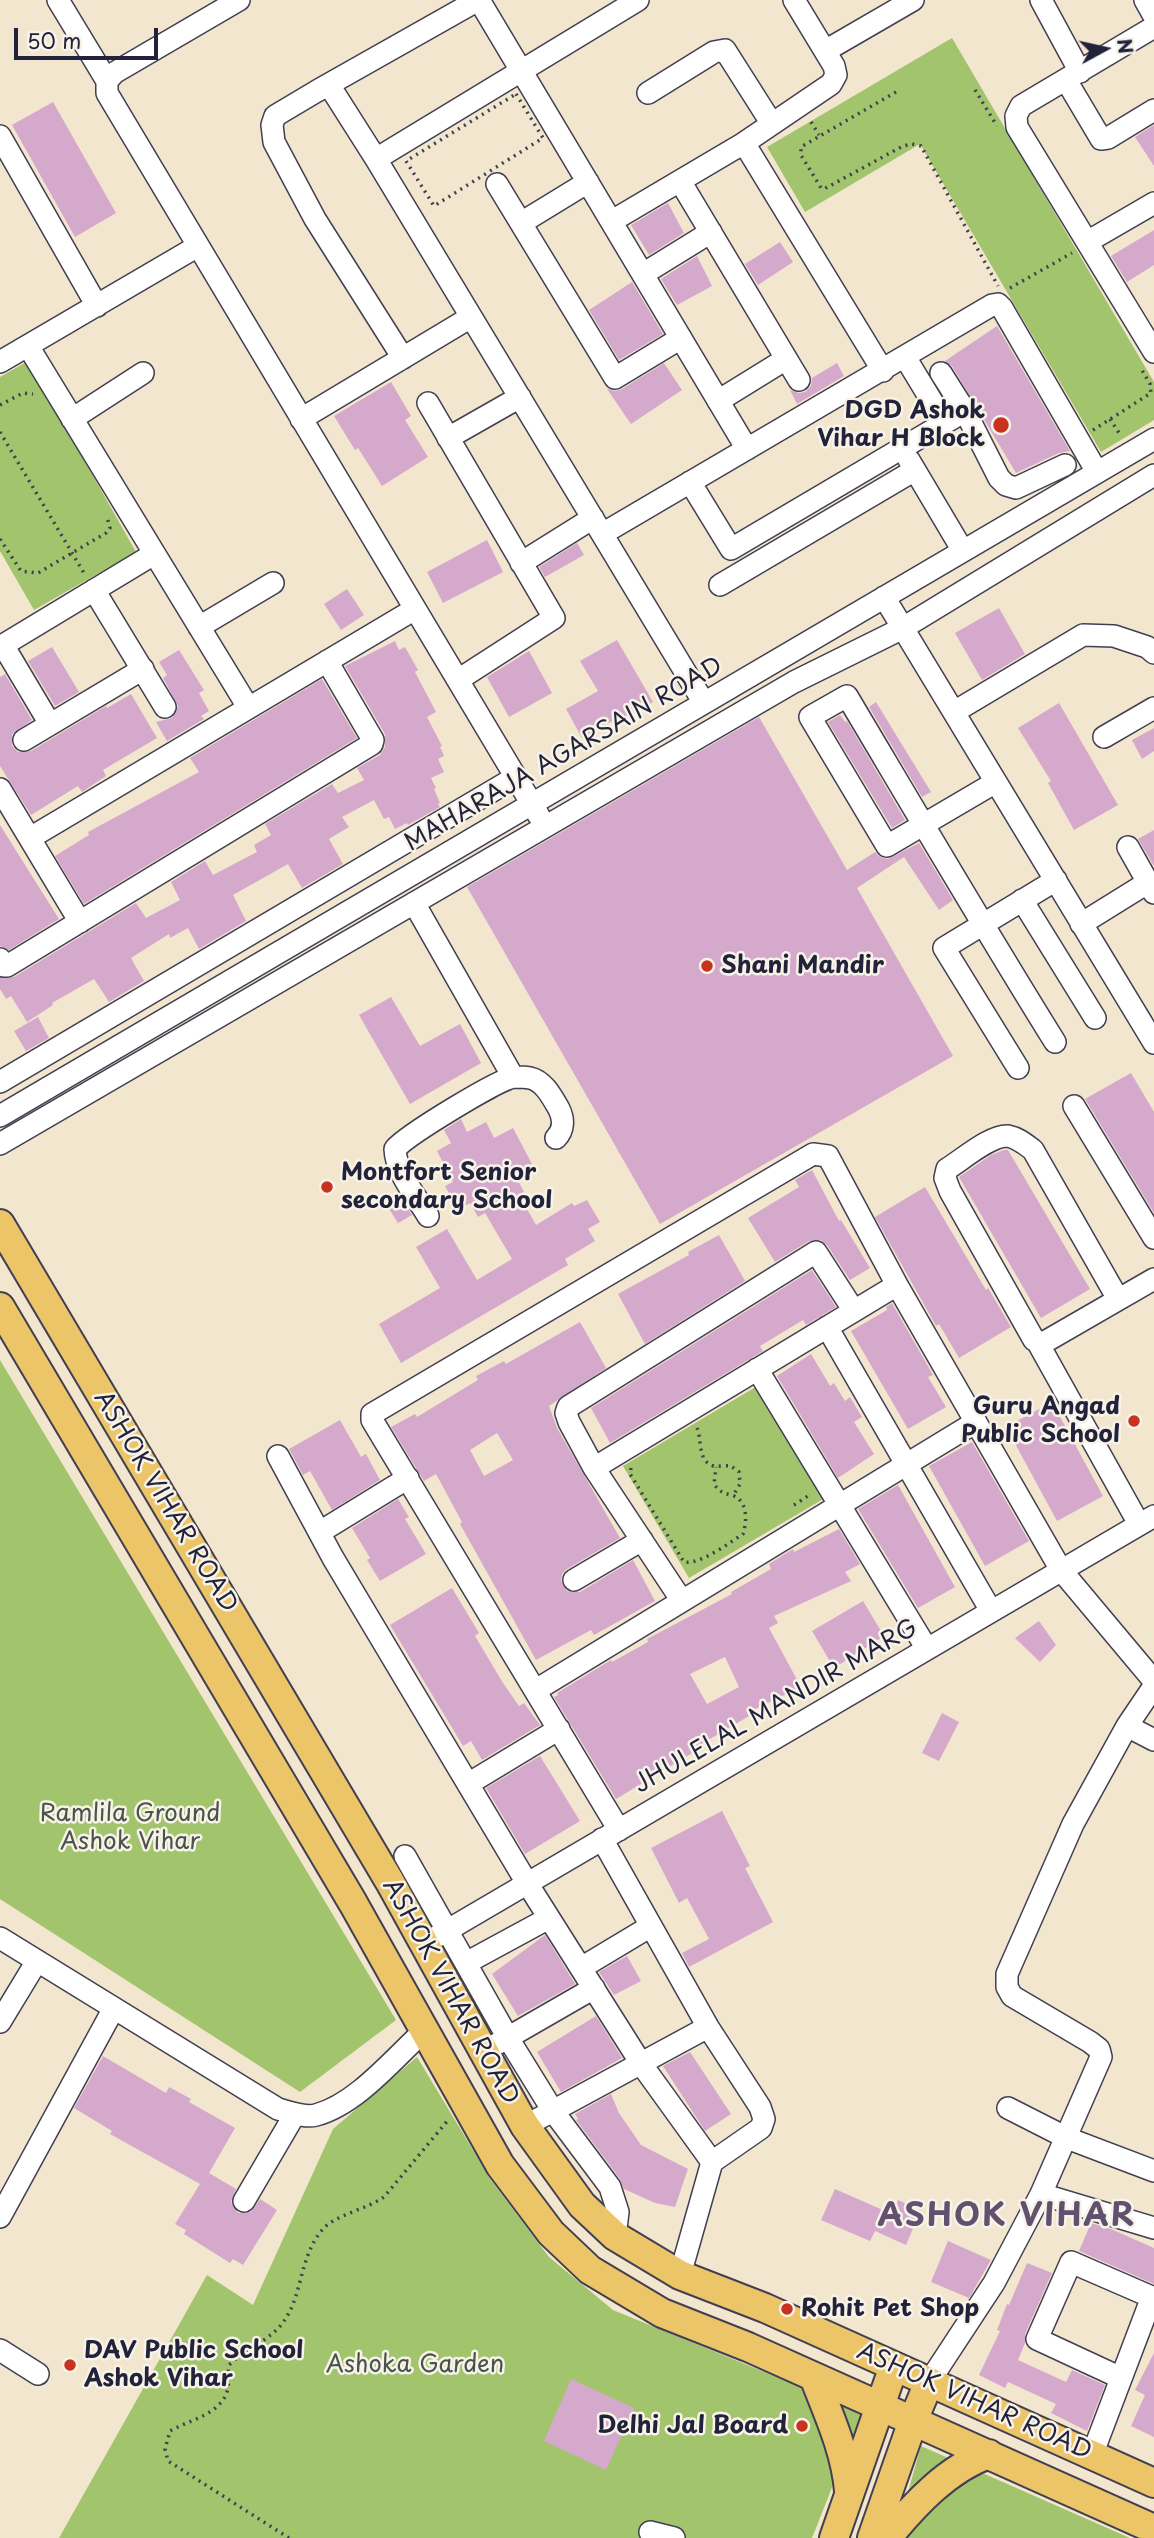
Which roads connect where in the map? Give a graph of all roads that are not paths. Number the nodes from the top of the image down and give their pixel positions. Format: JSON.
{"nodes":[{"id":1,"x":58,"y":0,"type":"edge"},
{"id":2,"x":478,"y":0,"type":"edge"},
{"id":3,"x":638,"y":0,"type":"edge"},
{"id":4,"x":794,"y":0,"type":"edge"},
{"id":5,"x":913,"y":0,"type":"edge"},
{"id":6,"x":1145,"y":0,"type":"edge"},
{"id":7,"x":230,"y":2,"type":"edge"},
{"id":8,"x":1049,"y":3,"type":"edge"},
{"id":9,"x":1154,"y":16,"type":"edge"},
{"id":10,"x":1154,"y":27,"type":"edge"},
{"id":11,"x":825,"y":51,"type":"junction"},
{"id":12,"x":522,"y":71,"type":"junction"},
{"id":13,"x":1073,"y":76,"type":"junction"},
{"id":14,"x":107,"y":81,"type":"junction"},
{"id":15,"x":328,"y":85,"type":"junction"},
{"id":16,"x":648,"y":93,"type":"dead end"},
{"id":17,"x":1154,"y":110,"type":"edge"},
{"id":18,"x":772,"y":124,"type":"junction"},
{"id":19,"x":0,"y":136,"type":"edge"},
{"id":20,"x":744,"y":143,"type":"junction"},
{"id":21,"x":376,"y":159,"type":"junction"},
{"id":22,"x":680,"y":181,"type":"junction"},
{"id":23,"x":588,"y":182,"type":"junction"},
{"id":24,"x":497,"y":184,"type":"dead end"},
{"id":25,"x":1154,"y":203,"type":"edge"},
{"id":26,"x":611,"y":221,"type":"junction"},
{"id":27,"x":521,"y":223,"type":"junction"},
{"id":28,"x":711,"y":232,"type":"junction"},
{"id":29,"x":198,"y":246,"type":"junction"},
{"id":30,"x":1080,"y":247,"type":"junction"},
{"id":31,"x":643,"y":274,"type":"junction"},
{"id":32,"x":97,"y":306,"type":"junction"},
{"id":33,"x":471,"y":317,"type":"junction"},
{"id":34,"x":681,"y":338,"type":"junction"},
{"id":35,"x":28,"y":346,"type":"junction"},
{"id":36,"x":1145,"y":356,"type":"edge"},
{"id":37,"x":905,"y":357,"type":"junction"},
{"id":38,"x":403,"y":358,"type":"junction"},
{"id":39,"x":786,"y":359,"type":"junction"},
{"id":40,"x":0,"y":362,"type":"edge"},
{"id":41,"x":883,"y":371,"type":"junction"},
{"id":42,"x":143,"y":373,"type":"dead end"},
{"id":43,"x":941,"y":373,"type":"dead end"},
{"id":44,"x":799,"y":380,"type":"dead end"},
{"id":45,"x":520,"y":397,"type":"junction"},
{"id":46,"x":718,"y":401,"type":"junction"},
{"id":47,"x":428,"y":403,"type":"dead end"},
{"id":48,"x":965,"y":411,"type":"junction"},
{"id":49,"x":72,"y":419,"type":"junction"},
{"id":50,"x":301,"y":419,"type":"junction"},
{"id":51,"x":945,"y":423,"type":"junction"},
{"id":52,"x":448,"y":438,"type":"junction"},
{"id":53,"x":1154,"y":439,"type":"edge"},
{"id":54,"x":747,"y":449,"type":"junction"},
{"id":55,"x":902,"y":449,"type":"junction"},
{"id":56,"x":1065,"y":465,"type":"dead end"},
{"id":57,"x":915,"y":470,"type":"junction"},
{"id":58,"x":1097,"y":472,"type":"junction"},
{"id":59,"x":1154,"y":475,"type":"edge"},
{"id":60,"x":691,"y":482,"type":"junction"},
{"id":61,"x":598,"y":526,"type":"junction"},
{"id":62,"x":963,"y":551,"type":"junction"},
{"id":63,"x":154,"y":554,"type":"junction"},
{"id":64,"x":521,"y":563,"type":"junction"},
{"id":65,"x":274,"y":583,"type":"dead end"},
{"id":66,"x":720,"y":585,"type":"dead end"},
{"id":67,"x":94,"y":590,"type":"junction"},
{"id":68,"x":884,"y":597,"type":"junction"},
{"id":69,"x":415,"y":609,"type":"junction"},
{"id":70,"x":199,"y":627,"type":"junction"},
{"id":71,"x":903,"y":628,"type":"junction"},
{"id":72,"x":2,"y":646,"type":"edge"},
{"id":73,"x":1154,"y":653,"type":"edge"},
{"id":74,"x":327,"y":661,"type":"junction"},
{"id":75,"x":143,"y":670,"type":"junction"},
{"id":76,"x":458,"y":680,"type":"junction"},
{"id":77,"x":704,"y":703,"type":"junction"},
{"id":78,"x":165,"y":707,"type":"dead end"},
{"id":79,"x":248,"y":707,"type":"junction"},
{"id":80,"x":1154,"y":708,"type":"edge"},
{"id":81,"x":954,"y":712,"type":"junction"},
{"id":82,"x":50,"y":724,"type":"junction"},
{"id":83,"x":1104,"y":737,"type":"dead end"},
{"id":84,"x":24,"y":740,"type":"dead end"},
{"id":85,"x":516,"y":777,"type":"junction"},
{"id":86,"x":996,"y":782,"type":"junction"},
{"id":87,"x":0,"y":789,"type":"edge"},
{"id":88,"x":532,"y":804,"type":"junction"},
{"id":89,"x":923,"y":825,"type":"junction"},
{"id":90,"x":546,"y":826,"type":"junction"},
{"id":91,"x":431,"y":827,"type":"junction"},
{"id":92,"x":30,"y":838,"type":"junction"},
{"id":93,"x":1128,"y":848,"type":"dead end"},
{"id":94,"x":447,"y":854,"type":"junction"},
{"id":95,"x":344,"y":879,"type":"junction"},
{"id":96,"x":1056,"y":880,"type":"junction"},
{"id":97,"x":1151,"y":888,"type":"edge"},
{"id":98,"x":1022,"y":901,"type":"junction"},
{"id":99,"x":414,"y":903,"type":"junction"},
{"id":100,"x":359,"y":905,"type":"junction"},
{"id":101,"x":80,"y":922,"type":"junction"},
{"id":102,"x":982,"y":924,"type":"junction"},
{"id":103,"x":1082,"y":924,"type":"junction"},
{"id":104,"x":243,"y":939,"type":"junction"},
{"id":105,"x":0,"y":959,"type":"edge"},
{"id":106,"x":257,"y":965,"type":"junction"},
{"id":107,"x":137,"y":1001,"type":"junction"},
{"id":108,"x":1095,"y":1018,"type":"dead end"},
{"id":109,"x":152,"y":1027,"type":"junction"},
{"id":110,"x":1055,"y":1042,"type":"dead end"},
{"id":111,"x":1154,"y":1042,"type":"edge"},
{"id":112,"x":46,"y":1055,"type":"junction"},
{"id":113,"x":1017,"y":1068,"type":"dead end"},
{"id":114,"x":513,"y":1077,"type":"junction"},
{"id":115,"x":61,"y":1081,"type":"junction"},
{"id":116,"x":0,"y":1082,"type":"edge"},
{"id":117,"x":1074,"y":1106,"type":"dead end"},
{"id":118,"x":0,"y":1116,"type":"edge"},
{"id":119,"x":556,"y":1138,"type":"dead end"},
{"id":120,"x":0,"y":1144,"type":"edge"},
{"id":121,"x":428,"y":1216,"type":"dead end"},
{"id":122,"x":0,"y":1224,"type":"edge"},
{"id":123,"x":1154,"y":1238,"type":"edge"},
{"id":124,"x":1154,"y":1279,"type":"edge"},
{"id":125,"x":897,"y":1285,"type":"junction"},
{"id":126,"x":1118,"y":1299,"type":"junction"},
{"id":127,"x":0,"y":1307,"type":"edge"},
{"id":128,"x":854,"y":1311,"type":"junction"},
{"id":129,"x":827,"y":1327,"type":"junction"},
{"id":130,"x":1038,"y":1343,"type":"junction"},
{"id":131,"x":757,"y":1369,"type":"junction"},
{"id":132,"x":976,"y":1422,"type":"junction"},
{"id":133,"x":278,"y":1456,"type":"dead end"},
{"id":134,"x":906,"y":1464,"type":"junction"},
{"id":135,"x":594,"y":1468,"type":"junction"},
{"id":136,"x":408,"y":1478,"type":"junction"},
{"id":137,"x":840,"y":1505,"type":"junction"},
{"id":138,"x":1147,"y":1520,"type":"edge"},
{"id":139,"x":320,"y":1532,"type":"junction"},
{"id":140,"x":642,"y":1540,"type":"junction"},
{"id":141,"x":1061,"y":1570,"type":"junction"},
{"id":142,"x":575,"y":1580,"type":"dead end"},
{"id":143,"x":682,"y":1601,"type":"junction"},
{"id":144,"x":991,"y":1611,"type":"junction"},
{"id":145,"x":927,"y":1649,"type":"junction"},
{"id":146,"x":1154,"y":1683,"type":"edge"},
{"id":147,"x":536,"y":1690,"type":"junction"},
{"id":148,"x":1127,"y":1726,"type":"junction"},
{"id":149,"x":559,"y":1728,"type":"junction"},
{"id":150,"x":1154,"y":1740,"type":"edge"},
{"id":151,"x":468,"y":1784,"type":"junction"},
{"id":152,"x":611,"y":1835,"type":"junction"},
{"id":153,"x":405,"y":1856,"type":"dead end"},
{"id":154,"x":527,"y":1884,"type":"junction"},
{"id":155,"x":549,"y":1918,"type":"junction"},
{"id":156,"x":651,"y":1926,"type":"junction"},
{"id":157,"x":436,"y":1937,"type":"junction"},
{"id":158,"x":0,"y":1938,"type":"edge"},
{"id":159,"x":37,"y":1961,"type":"junction"},
{"id":160,"x":466,"y":1963,"type":"junction"},
{"id":161,"x":581,"y":1968,"type":"junction"},
{"id":162,"x":594,"y":1988,"type":"junction"},
{"id":163,"x":114,"y":2008,"type":"junction"},
{"id":164,"x":2,"y":2015,"type":"edge"},
{"id":165,"x":708,"y":2027,"type":"junction"},
{"id":166,"x":425,"y":2030,"type":"junction"},
{"id":167,"x":496,"y":2044,"type":"junction"},
{"id":168,"x":642,"y":2065,"type":"junction"},
{"id":169,"x":1008,"y":2108,"type":"dead end"},
{"id":170,"x":553,"y":2111,"type":"junction"},
{"id":171,"x":295,"y":2114,"type":"junction"},
{"id":172,"x":525,"y":2126,"type":"junction"},
{"id":173,"x":1067,"y":2138,"type":"junction"},
{"id":174,"x":712,"y":2162,"type":"junction"},
{"id":175,"x":1154,"y":2171,"type":"edge"},
{"id":176,"x":1041,"y":2194,"type":"junction"},
{"id":177,"x":244,"y":2201,"type":"dead end"},
{"id":178,"x":0,"y":2217,"type":"edge"},
{"id":179,"x":1154,"y":2228,"type":"edge"},
{"id":180,"x":615,"y":2236,"type":"junction"},
{"id":181,"x":680,"y":2275,"type":"junction"},
{"id":182,"x":1153,"y":2298,"type":"edge"},
{"id":183,"x":0,"y":2350,"type":"edge"},
{"id":184,"x":894,"y":2366,"type":"junction"},
{"id":185,"x":38,"y":2374,"type":"dead end"},
{"id":186,"x":814,"y":2377,"type":"junction"},
{"id":187,"x":1121,"y":2378,"type":"junction"},
{"id":188,"x":929,"y":2382,"type":"junction"},
{"id":189,"x":880,"y":2406,"type":"junction"},
{"id":190,"x":913,"y":2421,"type":"junction"},
{"id":191,"x":989,"y":2454,"type":"junction"},
{"id":192,"x":1092,"y":2455,"type":"junction"},
{"id":193,"x":1154,"y":2483,"type":"edge"},
{"id":194,"x":849,"y":2494,"type":"junction"},
{"id":195,"x":1154,"y":2529,"type":"edge"},
{"id":196,"x":650,"y":2532,"type":"dead end"},
{"id":197,"x":674,"y":2538,"type":"edge"},
{"id":198,"x":834,"y":2538,"type":"edge"},
{"id":199,"x":872,"y":2538,"type":"edge"},
{"id":200,"x":887,"y":2538,"type":"edge"}],
"edges":[{"from":1,"to":14,"type":"street"},
{"from":2,"to":12,"type":"street"},
{"from":2,"to":15,"type":"street"},
{"from":3,"to":12,"type":"street"},
{"from":4,"to":11,"type":"street"},
{"from":5,"to":11,"type":"street"},
{"from":6,"to":9,"type":"street"},
{"from":7,"to":14,"type":"street"},
{"from":8,"to":13,"type":"street"},
{"from":10,"to":13,"type":"street"},
{"from":11,"to":18,"type":"street"},
{"from":12,"to":21,"type":"street"},
{"from":12,"to":23,"type":"street"},
{"from":13,"to":17,"type":"street"},
{"from":13,"to":30,"type":"street"},
{"from":14,"to":29,"type":"street"},
{"from":15,"to":21,"type":"street"},
{"from":15,"to":38,"type":"street"},
{"from":16,"to":18,"type":"street"},
{"from":18,"to":20,"type":"street"},
{"from":19,"to":32,"type":"street"},
{"from":20,"to":22,"type":"street"},
{"from":20,"to":41,"type":"street"},
{"from":21,"to":33,"type":"street"},
{"from":22,"to":26,"type":"street"},
{"from":22,"to":28,"type":"street"},
{"from":23,"to":26,"type":"street"},
{"from":23,"to":27,"type":"street"},
{"from":24,"to":27,"type":"street"},
{"from":25,"to":30,"type":"street"},
{"from":26,"to":31,"type":"street"},
{"from":27,"to":34,"type":"street"},
{"from":28,"to":31,"type":"street"},
{"from":28,"to":39,"type":"street"},
{"from":29,"to":32,"type":"street"},
{"from":29,"to":50,"type":"street"},
{"from":30,"to":36,"type":"street"},
{"from":31,"to":34,"type":"street"},
{"from":32,"to":35,"type":"street"},
{"from":33,"to":38,"type":"street"},
{"from":33,"to":45,"type":"street"},
{"from":34,"to":46,"type":"street"},
{"from":35,"to":40,"type":"street"},
{"from":35,"to":49,"type":"street"},
{"from":37,"to":41,"type":"street"},
{"from":37,"to":51,"type":"street"},
{"from":37,"to":58,"type":"street"},
{"from":38,"to":50,"type":"street"},
{"from":39,"to":44,"type":"street"},
{"from":39,"to":46,"type":"street"},
{"from":41,"to":54,"type":"street"},
{"from":42,"to":49,"type":"street"},
{"from":43,"to":48,"type":"street"},
{"from":45,"to":52,"type":"street"},
{"from":45,"to":61,"type":"street"},
{"from":46,"to":54,"type":"street"},
{"from":47,"to":52,"type":"street"},
{"from":48,"to":51,"type":"street"},
{"from":48,"to":56,"type":"street"},
{"from":49,"to":63,"type":"street"},
{"from":50,"to":69,"type":"street"},
{"from":51,"to":55,"type":"street"},
{"from":52,"to":64,"type":"street"},
{"from":53,"to":58,"type":"street","name":"MAHARAJA AGARSAIN ROAD"},
{"from":54,"to":60,"type":"street"},
{"from":55,"to":57,"type":"street"},
{"from":55,"to":60,"type":"street"},
{"from":57,"to":62,"type":"street"},
{"from":57,"to":66,"type":"street"},
{"from":58,"to":62,"type":"street","name":"MAHARAJA AGARSAIN ROAD"},
{"from":59,"to":71,"type":"street"},
{"from":60,"to":61,"type":"street"},
{"from":61,"to":64,"type":"street"},
{"from":61,"to":77,"type":"street"},
{"from":62,"to":68,"type":"street","name":"MAHARAJA AGARSAIN ROAD"},
{"from":63,"to":67,"type":"street"},
{"from":63,"to":70,"type":"street"},
{"from":64,"to":76,"type":"street"},
{"from":65,"to":70,"type":"street"},
{"from":67,"to":72,"type":"street"},
{"from":67,"to":75,"type":"street"},
{"from":68,"to":71,"type":"street"},
{"from":68,"to":77,"type":"street","name":"MAHARAJA AGARSAIN ROAD"},
{"from":69,"to":74,"type":"street"},
{"from":69,"to":76,"type":"street"},
{"from":70,"to":79,"type":"street"},
{"from":71,"to":81,"type":"street"},
{"from":71,"to":90,"type":"street"},
{"from":72,"to":82,"type":"street"},
{"from":73,"to":81,"type":"street"},
{"from":74,"to":79,"type":"street"},
{"from":74,"to":101,"type":"street"},
{"from":75,"to":78,"type":"street"},
{"from":75,"to":82,"type":"street"},
{"from":76,"to":85,"type":"street"},
{"from":77,"to":88,"type":"street","name":"MAHARAJA AGARSAIN ROAD"},
{"from":79,"to":92,"type":"street"},
{"from":80,"to":83,"type":"street"},
{"from":81,"to":86,"type":"street"},
{"from":82,"to":84,"type":"street"},
{"from":85,"to":88,"type":"street"},
{"from":85,"to":91,"type":"street"},
{"from":86,"to":89,"type":"street"},
{"from":86,"to":96,"type":"street"},
{"from":87,"to":92,"type":"street"},
{"from":88,"to":90,"type":"street"},
{"from":88,"to":94,"type":"street","name":"MAHARAJA AGARSAIN ROAD"},
{"from":89,"to":89,"type":"street"},
{"from":89,"to":102,"type":"street"},
{"from":90,"to":99,"type":"street"},
{"from":91,"to":94,"type":"street"},
{"from":91,"to":95,"type":"street"},
{"from":92,"to":101,"type":"street"},
{"from":93,"to":97,"type":"street"},
{"from":94,"to":100,"type":"street","name":"MAHARAJA AGARSAIN ROAD"},
{"from":95,"to":100,"type":"street"},
{"from":95,"to":104,"type":"street"},
{"from":96,"to":98,"type":"street"},
{"from":96,"to":103,"type":"street"},
{"from":97,"to":103,"type":"street"},
{"from":98,"to":102,"type":"street"},
{"from":98,"to":108,"type":"street"},
{"from":99,"to":114,"type":"street"},
{"from":99,"to":120,"type":"street"},
{"from":100,"to":106,"type":"street","name":"MAHARAJA AGARSAIN ROAD"},
{"from":101,"to":105,"type":"street"},
{"from":102,"to":110,"type":"street"},
{"from":102,"to":113,"type":"street"},
{"from":103,"to":111,"type":"street"},
{"from":104,"to":106,"type":"street"},
{"from":104,"to":107,"type":"street"},
{"from":106,"to":109,"type":"street","name":"MAHARAJA AGARSAIN ROAD"},
{"from":107,"to":109,"type":"street"},
{"from":107,"to":112,"type":"street"},
{"from":109,"to":115,"type":"street","name":"MAHARAJA AGARSAIN ROAD"},
{"from":112,"to":115,"type":"street"},
{"from":112,"to":116,"type":"street"},
{"from":114,"to":119,"type":"street"},
{"from":114,"to":121,"type":"street"},
{"from":115,"to":118,"type":"street","name":"MAHARAJA AGARSAIN ROAD"},
{"from":117,"to":123,"type":"street"},
{"from":122,"to":157,"type":"main road","name":"ASHOK VIHAR ROAD"},
{"from":124,"to":126,"type":"street"},
{"from":125,"to":128,"type":"street"},
{"from":125,"to":132,"type":"street"},
{"from":125,"to":136,"type":"street"},
{"from":126,"to":130,"type":"street"},
{"from":126,"to":130,"type":"street"},
{"from":127,"to":166,"type":"main road","name":"ASHOK VIHAR ROAD"},
{"from":128,"to":129,"type":"street"},
{"from":128,"to":135,"type":"street"},
{"from":129,"to":131,"type":"street"},
{"from":129,"to":134,"type":"street"},
{"from":130,"to":138,"type":"street"},
{"from":131,"to":135,"type":"street"},
{"from":131,"to":137,"type":"street"},
{"from":132,"to":134,"type":"street"},
{"from":132,"to":141,"type":"street"},
{"from":133,"to":139,"type":"street"},
{"from":134,"to":137,"type":"street"},
{"from":134,"to":144,"type":"street"},
{"from":135,"to":140,"type":"street"},
{"from":136,"to":139,"type":"street"},
{"from":136,"to":147,"type":"street"},
{"from":137,"to":143,"type":"street"},
{"from":137,"to":145,"type":"street"},
{"from":138,"to":141,"type":"street","name":"JHULELAL MANDIR MARG"},
{"from":139,"to":151,"type":"street"},
{"from":140,"to":142,"type":"street"},
{"from":140,"to":143,"type":"street"},
{"from":141,"to":144,"type":"street","name":"JHULELAL MANDIR MARG"},
{"from":141,"to":146,"type":"street"},
{"from":143,"to":147,"type":"street"},
{"from":144,"to":145,"type":"street","name":"JHULELAL MANDIR MARG"},
{"from":145,"to":152,"type":"street","name":"JHULELAL MANDIR MARG"},
{"from":146,"to":148,"type":"street"},
{"from":147,"to":149,"type":"street"},
{"from":148,"to":150,"type":"street"},
{"from":148,"to":173,"type":"street"},
{"from":149,"to":151,"type":"street"},
{"from":149,"to":152,"type":"street"},
{"from":151,"to":154,"type":"street"},
{"from":152,"to":154,"type":"street","name":"JHULELAL MANDIR MARG"},
{"from":152,"to":156,"type":"street"},
{"from":153,"to":157,"type":"street"},
{"from":154,"to":155,"type":"street"},
{"from":154,"to":157,"type":"street","name":"JHULELAL MANDIR MARG"},
{"from":155,"to":160,"type":"street"},
{"from":155,"to":161,"type":"street"},
{"from":156,"to":161,"type":"street"},
{"from":156,"to":165,"type":"street"},
{"from":157,"to":160,"type":"street"},
{"from":157,"to":167,"type":"main road","name":"ASHOK VIHAR ROAD"},
{"from":158,"to":159,"type":"street"},
{"from":159,"to":163,"type":"street"},
{"from":159,"to":164,"type":"street"},
{"from":160,"to":167,"type":"street"},
{"from":161,"to":162,"type":"street"},
{"from":162,"to":167,"type":"street"},
{"from":162,"to":168,"type":"street"},
{"from":163,"to":171,"type":"street"},
{"from":163,"to":178,"type":"street"},
{"from":165,"to":168,"type":"street"},
{"from":165,"to":174,"type":"street"},
{"from":166,"to":171,"type":"street"},
{"from":166,"to":186,"type":"main road","name":"ASHOK VIHAR ROAD"},
{"from":167,"to":170,"type":"street"},
{"from":167,"to":172,"type":"main road","name":"ASHOK VIHAR ROAD"},
{"from":168,"to":170,"type":"street"},
{"from":168,"to":174,"type":"street"},
{"from":169,"to":173,"type":"street"},
{"from":170,"to":172,"type":"street"},
{"from":170,"to":180,"type":"street"},
{"from":171,"to":177,"type":"street"},
{"from":172,"to":180,"type":"main road","name":"ASHOK VIHAR ROAD"},
{"from":173,"to":175,"type":"street"},
{"from":173,"to":176,"type":"street"},
{"from":174,"to":181,"type":"street"},
{"from":176,"to":179,"type":"street"},
{"from":176,"to":188,"type":"street"},
{"from":180,"to":181,"type":"main road","name":"ASHOK VIHAR ROAD"},
{"from":181,"to":184,"type":"main road","name":"ASHOK VIHAR ROAD"},
{"from":182,"to":187,"type":"street"},
{"from":182,"to":187,"type":"street"},
{"from":183,"to":185,"type":"street"},
{"from":184,"to":188,"type":"main road","name":"ASHOK VIHAR ROAD"},
{"from":184,"to":189,"type":"main road"},
{"from":186,"to":189,"type":"main road","name":"ASHOK VIHAR ROAD"},
{"from":186,"to":194,"type":"main road"},
{"from":187,"to":192,"type":"street"},
{"from":188,"to":190,"type":"main road"},
{"from":188,"to":192,"type":"main road","name":"ASHOK VIHAR ROAD"},
{"from":189,"to":190,"type":"main road","name":"ASHOK VIHAR ROAD"},
{"from":189,"to":194,"type":"main road"},
{"from":190,"to":191,"type":"main road","name":"ASHOK VIHAR ROAD"},
{"from":190,"to":199,"type":"main road"},
{"from":191,"to":195,"type":"main road","name":"ASHOK VIHAR ROAD"},
{"from":191,"to":200,"type":"main road"},
{"from":192,"to":193,"type":"main road","name":"ASHOK VIHAR ROAD"},
{"from":194,"to":198,"type":"main road"},
{"from":196,"to":197,"type":"street"}]}
